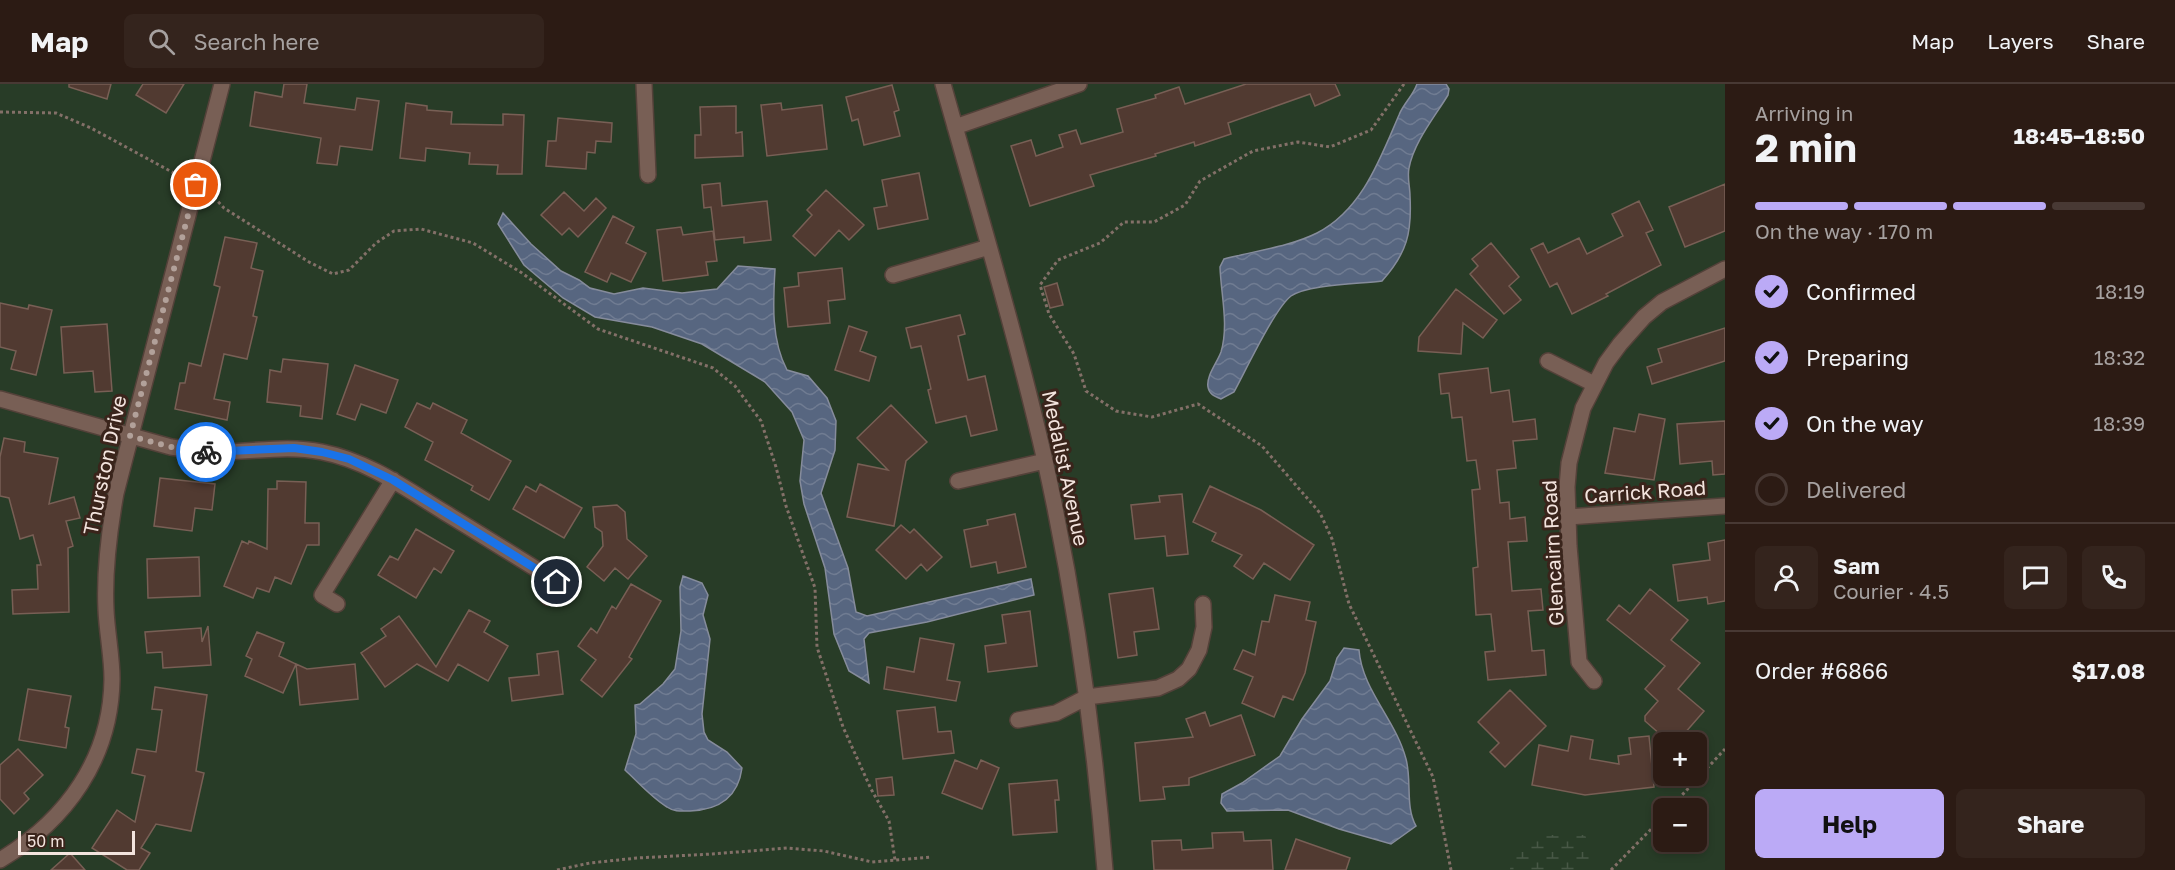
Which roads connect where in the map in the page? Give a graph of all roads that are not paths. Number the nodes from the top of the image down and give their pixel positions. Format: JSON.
{"nodes":[{"id":1,"x":222,"y":84,"type":"edge"},
{"id":2,"x":644,"y":84,"type":"edge"},
{"id":3,"x":943,"y":84,"type":"edge"},
{"id":4,"x":1079,"y":84,"type":"edge"},
{"id":5,"x":955,"y":127,"type":"junction"},
{"id":6,"x":648,"y":175,"type":"dead end"},
{"id":7,"x":989,"y":247,"type":"junction"},
{"id":8,"x":1725,"y":269,"type":"edge"},
{"id":9,"x":893,"y":275,"type":"dead end"},
{"id":10,"x":1548,"y":361,"type":"dead end"},
{"id":11,"x":1594,"y":384,"type":"junction"},
{"id":12,"x":0,"y":399,"type":"edge"},
{"id":13,"x":130,"y":436,"type":"junction"},
{"id":14,"x":1045,"y":461,"type":"junction"},
{"id":15,"x":393,"y":480,"type":"junction"},
{"id":16,"x":958,"y":481,"type":"dead end"},
{"id":17,"x":1725,"y":506,"type":"edge"},
{"id":18,"x":1568,"y":517,"type":"junction"},
{"id":19,"x":548,"y":597,"type":"dead end"},
{"id":20,"x":337,"y":604,"type":"dead end"},
{"id":21,"x":1203,"y":604,"type":"dead end"},
{"id":22,"x":1594,"y":681,"type":"dead end"},
{"id":23,"x":1087,"y":697,"type":"junction"},
{"id":24,"x":1018,"y":720,"type":"dead end"},
{"id":25,"x":0,"y":860,"type":"edge"},
{"id":26,"x":1105,"y":870,"type":"edge"}],
"edges":[{"from":1,"to":13,"type":"street","name":"Thurston Drive"},
{"from":2,"to":6,"type":"street"},
{"from":3,"to":5,"type":"street","name":"Medalist Avenue"},
{"from":4,"to":5,"type":"street"},
{"from":5,"to":7,"type":"street","name":"Medalist Avenue"},
{"from":7,"to":9,"type":"street"},
{"from":7,"to":14,"type":"street","name":"Medalist Avenue"},
{"from":8,"to":11,"type":"street","name":"Glencairn Road"},
{"from":10,"to":11,"type":"street"},
{"from":11,"to":18,"type":"street","name":"Glencairn Road"},
{"from":12,"to":13,"type":"street"},
{"from":13,"to":15,"type":"street"},
{"from":13,"to":25,"type":"street","name":"Thurston Drive"},
{"from":14,"to":16,"type":"street"},
{"from":14,"to":23,"type":"street","name":"Medalist Avenue"},
{"from":15,"to":19,"type":"street"},
{"from":15,"to":20,"type":"street"},
{"from":17,"to":18,"type":"street","name":"Carrick Road"},
{"from":18,"to":22,"type":"street","name":"Glencairn Road"},
{"from":21,"to":23,"type":"street"},
{"from":23,"to":24,"type":"street"},
{"from":23,"to":26,"type":"street","name":"Medalist Avenue"}]}
